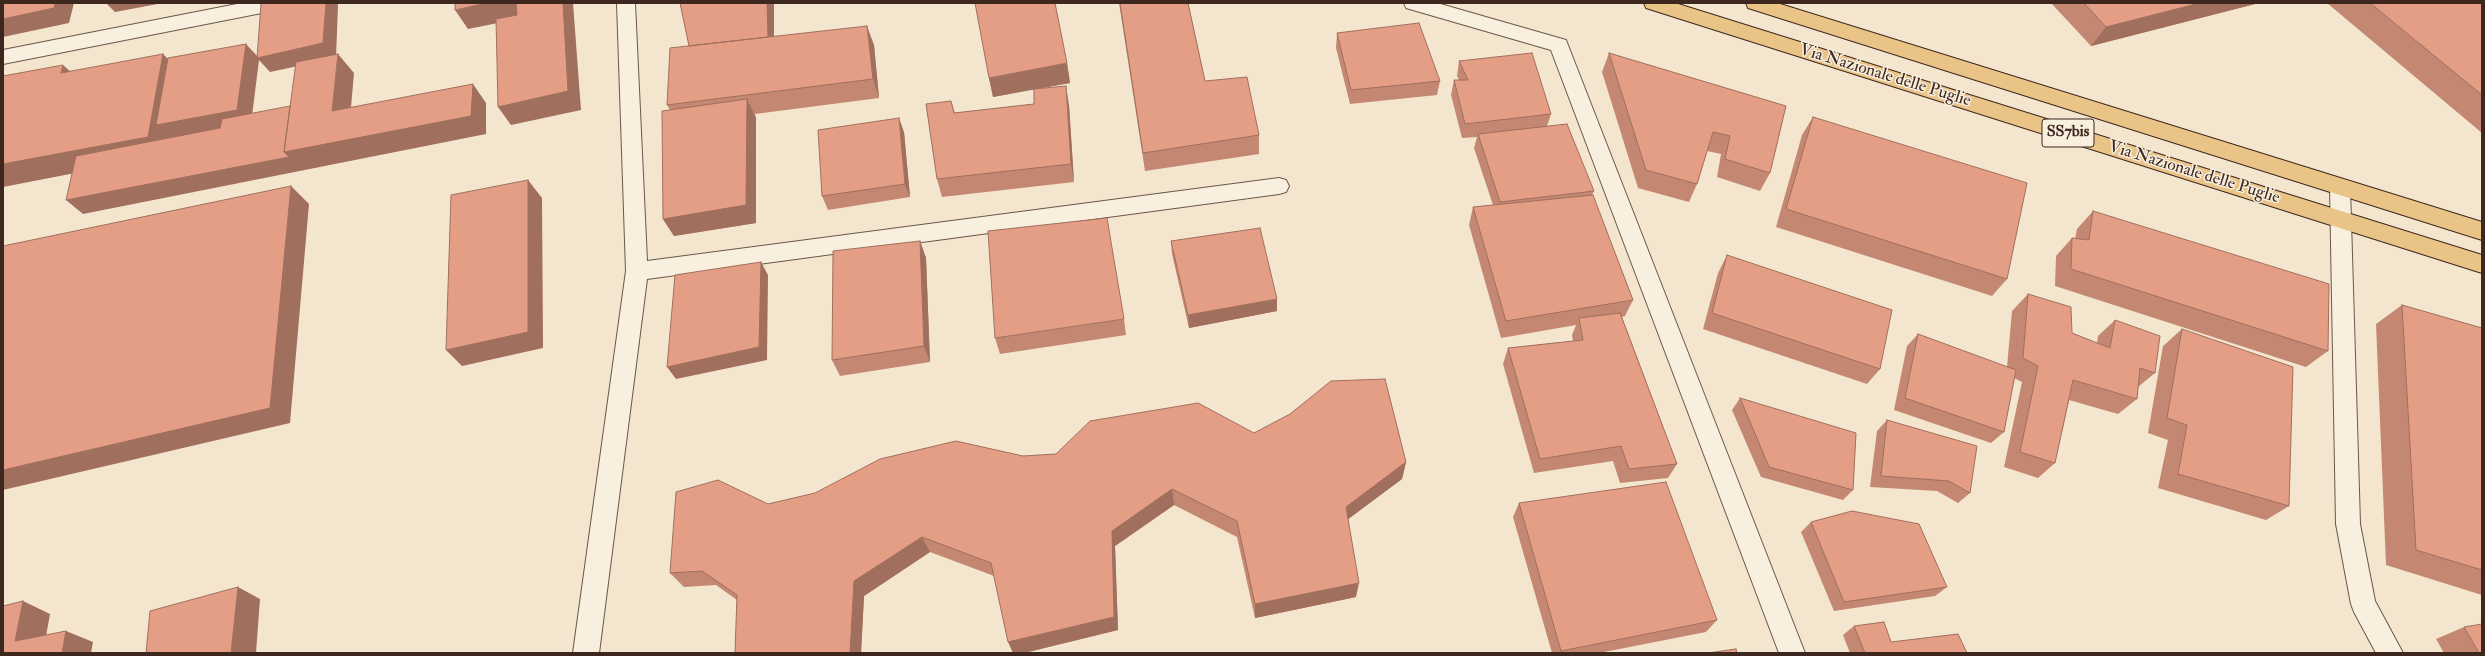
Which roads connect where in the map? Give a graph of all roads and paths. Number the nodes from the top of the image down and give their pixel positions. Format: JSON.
{"nodes":[{"id":1,"x":277,"y":3,"type":"edge"},
{"id":2,"x":626,"y":3,"type":"edge"},
{"id":3,"x":1413,"y":3,"type":"edge"},
{"id":4,"x":1653,"y":3,"type":"edge"},
{"id":5,"x":1755,"y":3,"type":"edge"},
{"id":6,"x":3,"y":57,"type":"edge"},
{"id":7,"x":1279,"y":186,"type":"dead end"},
{"id":8,"x":2340,"y":187,"type":"junction"},
{"id":9,"x":2340,"y":218,"type":"junction"},
{"id":10,"x":2482,"y":231,"type":"edge"},
{"id":11,"x":2482,"y":264,"type":"edge"},
{"id":12,"x":637,"y":271,"type":"junction"},
{"id":13,"x":586,"y":653,"type":"edge"},
{"id":14,"x":1792,"y":653,"type":"edge"},
{"id":15,"x":2390,"y":653,"type":"edge"}],
"edges":[{"from":1,"to":6,"type":"street"},
{"from":2,"to":12,"type":"street"},
{"from":3,"to":14,"type":"street"},
{"from":4,"to":9,"type":"main road","name":"Via Nazionale delle Puglie","number":"SS7bis"},
{"from":5,"to":8,"type":"main road","name":"Via Nazionale delle Puglie","number":"SS7bis"},
{"from":7,"to":12,"type":"street"},
{"from":8,"to":9,"type":"street"},
{"from":8,"to":10,"type":"main road","name":"Via Nazionale delle Puglie","number":"SS7bis"},
{"from":9,"to":11,"type":"main road","name":"Via Nazionale delle Puglie","number":"SS7bis"},
{"from":9,"to":15,"type":"street"},
{"from":12,"to":13,"type":"street"}]}
